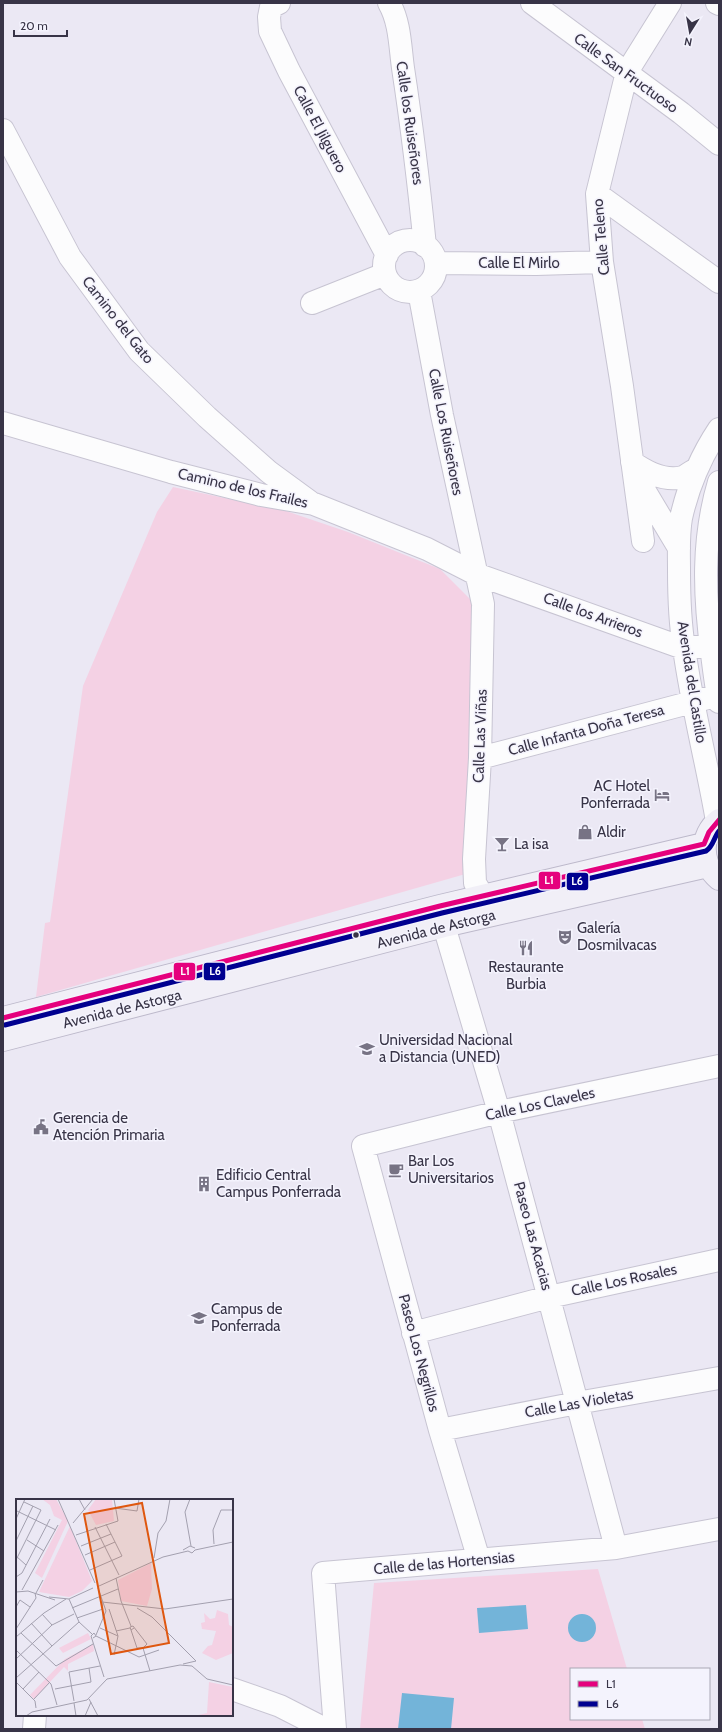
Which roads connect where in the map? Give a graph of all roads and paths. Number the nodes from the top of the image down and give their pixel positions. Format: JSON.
{"nodes":[{"id":1,"x":279,"y":3,"type":"edge"},
{"id":2,"x":389,"y":3,"type":"edge"},
{"id":3,"x":532,"y":3,"type":"edge"},
{"id":4,"x":670,"y":3,"type":"edge"},
{"id":5,"x":627,"y":72,"type":"junction"},
{"id":6,"x":3,"y":130,"type":"edge"},
{"id":7,"x":719,"y":144,"type":"edge"},
{"id":8,"x":597,"y":194,"type":"junction"},
{"id":9,"x":431,"y":254,"type":"junction"},
{"id":10,"x":602,"y":262,"type":"junction"},
{"id":11,"x":386,"y":264,"type":"junction"},
{"id":12,"x":719,"y":282,"type":"edge"},
{"id":13,"x":419,"y":291,"type":"junction"},
{"id":14,"x":312,"y":303,"type":"dead end"},
{"id":15,"x":3,"y":423,"type":"edge"},
{"id":16,"x":719,"y":429,"type":"edge"},
{"id":17,"x":632,"y":462,"type":"junction"},
{"id":18,"x":697,"y":469,"type":"junction"},
{"id":19,"x":719,"y":482,"type":"edge"},
{"id":20,"x":314,"y":504,"type":"junction"},
{"id":21,"x":643,"y":541,"type":"dead end"},
{"id":22,"x":679,"y":548,"type":"junction"},
{"id":23,"x":713,"y":556,"type":"edge"},
{"id":24,"x":476,"y":574,"type":"junction"},
{"id":25,"x":711,"y":645,"type":"junction"},
{"id":26,"x":683,"y":648,"type":"junction"},
{"id":27,"x":719,"y":697,"type":"edge"},
{"id":28,"x":693,"y":702,"type":"junction"},
{"id":29,"x":480,"y":758,"type":"junction"},
{"id":30,"x":718,"y":821,"type":"edge"},
{"id":31,"x":704,"y":844,"type":"junction"},
{"id":32,"x":714,"y":873,"type":"edge"},
{"id":33,"x":483,"y":896,"type":"junction"},
{"id":34,"x":444,"y":926,"type":"junction"},
{"id":35,"x":3,"y":1018,"type":"edge"},
{"id":36,"x":3,"y":1040,"type":"edge"},
{"id":37,"x":719,"y":1066,"type":"edge"},
{"id":38,"x":499,"y":1112,"type":"junction"},
{"id":39,"x":363,"y":1146,"type":"joint"},
{"id":40,"x":719,"y":1260,"type":"edge"},
{"id":41,"x":549,"y":1297,"type":"junction"},
{"id":42,"x":413,"y":1333,"type":"junction"},
{"id":43,"x":719,"y":1378,"type":"edge"},
{"id":44,"x":576,"y":1403,"type":"junction"},
{"id":45,"x":440,"y":1430,"type":"junction"},
{"id":46,"x":719,"y":1529,"type":"edge"},
{"id":47,"x":616,"y":1548,"type":"junction"},
{"id":48,"x":479,"y":1560,"type":"junction"},
{"id":49,"x":233,"y":1689,"type":"edge"},
{"id":50,"x":35,"y":1716,"type":"edge"},
{"id":51,"x":34,"y":1729,"type":"edge"},
{"id":52,"x":325,"y":1729,"type":"edge"},
{"id":53,"x":335,"y":1729,"type":"edge"}],
"edges":[{"from":1,"to":11,"type":"street","name":"Calle El Jilguero"},
{"from":2,"to":9,"type":"street","name":"Calle los Ruiseñores"},
{"from":3,"to":5,"type":"street","name":"Calle San Fructuoso"},
{"from":4,"to":5,"type":"street","name":"Calle Teleno"},
{"from":5,"to":7,"type":"street","name":"Calle San Fructuoso"},
{"from":5,"to":8,"type":"street","name":"Calle Teleno"},
{"from":6,"to":20,"type":"street","name":"Camino del Gato"},
{"from":8,"to":10,"type":"street","name":"Calle Teleno"},
{"from":8,"to":12,"type":"street"},
{"from":9,"to":10,"type":"street","name":"Calle El Mirlo"},
{"from":9,"to":11,"type":"street"},
{"from":9,"to":13,"type":"street"},
{"from":10,"to":17,"type":"street","name":"Calle Teleno"},
{"from":11,"to":13,"type":"street"},
{"from":11,"to":14,"type":"street"},
{"from":13,"to":24,"type":"street","name":"Calle Los Ruiseñores"},
{"from":15,"to":20,"type":"street","name":"Camino de los Frailes"},
{"from":16,"to":18,"type":"street","name":"Avenida del Castillo"},
{"from":17,"to":18,"type":"street"},
{"from":17,"to":21,"type":"street","name":"Calle Teleno"},
{"from":17,"to":22,"type":"street","name":"Calle Teleno"},
{"from":18,"to":22,"type":"street","name":"Avenida del Castillo"},
{"from":19,"to":23,"type":"street","name":"Avenida del Castillo"},
{"from":20,"to":24,"type":"street","name":"Camino de los Frailes"},
{"from":22,"to":26,"type":"street","name":"Avenida del Castillo"},
{"from":23,"to":25,"type":"street","name":"Avenida del Castillo"},
{"from":24,"to":26,"type":"street","name":"Calle los Arrieros"},
{"from":24,"to":29,"type":"street","name":"Calle Las Viñas"},
{"from":25,"to":26,"type":"street","name":"Calle los Arrieros"},
{"from":25,"to":27,"type":"street","name":"Avenida del Castillo"},
{"from":26,"to":28,"type":"street","name":"Avenida del Castillo"},
{"from":27,"to":28,"type":"street","name":"Calle Infanta Doña Teresa"},
{"from":28,"to":29,"type":"street","name":"Calle Infanta Doña Teresa"},
{"from":28,"to":30,"type":"street","name":"Avenida del Castillo"},
{"from":29,"to":33,"type":"street","name":"Calle Las Viñas"},
{"from":30,"to":31,"type":"main road"},
{"from":31,"to":32,"type":"main road"},
{"from":31,"to":33,"type":"main road","name":"Avenida de Astorga"},
{"from":32,"to":34,"type":"main road","name":"Avenida de Astorga"},
{"from":33,"to":35,"type":"main road","name":"Avenida de Astorga"},
{"from":34,"to":36,"type":"main road","name":"Avenida de Astorga"},
{"from":34,"to":38,"type":"street","name":"Paseo Las Acacias"},
{"from":37,"to":38,"type":"street","name":"Calle Los Claveles"},
{"from":38,"to":39,"type":"street","name":"Calle Los Claveles"},
{"from":38,"to":41,"type":"street","name":"Paseo Las Acacias"},
{"from":39,"to":42,"type":"street","name":"Paseo Los Negrillos"},
{"from":40,"to":41,"type":"street","name":"Calle Los Rosales"},
{"from":41,"to":42,"type":"street","name":"Calle Los Rosales"},
{"from":41,"to":44,"type":"street","name":"Paseo Las Acacias"},
{"from":42,"to":45,"type":"street","name":"Paseo Los Negrillos"},
{"from":43,"to":44,"type":"street","name":"Calle Las Violetas"},
{"from":44,"to":45,"type":"street","name":"Calle Las Violetas"},
{"from":44,"to":47,"type":"street","name":"Paseo Las Acacias"},
{"from":45,"to":48,"type":"street","name":"Paseo Los Negrillos"},
{"from":46,"to":47,"type":"street","name":"Calle de las Hortensias"},
{"from":47,"to":48,"type":"street","name":"Calle de las Hortensias"},
{"from":48,"to":53,"type":"street","name":"Calle de las Hortensias"},
{"from":49,"to":52,"type":"street"},
{"from":50,"to":51,"type":"street"}]}
